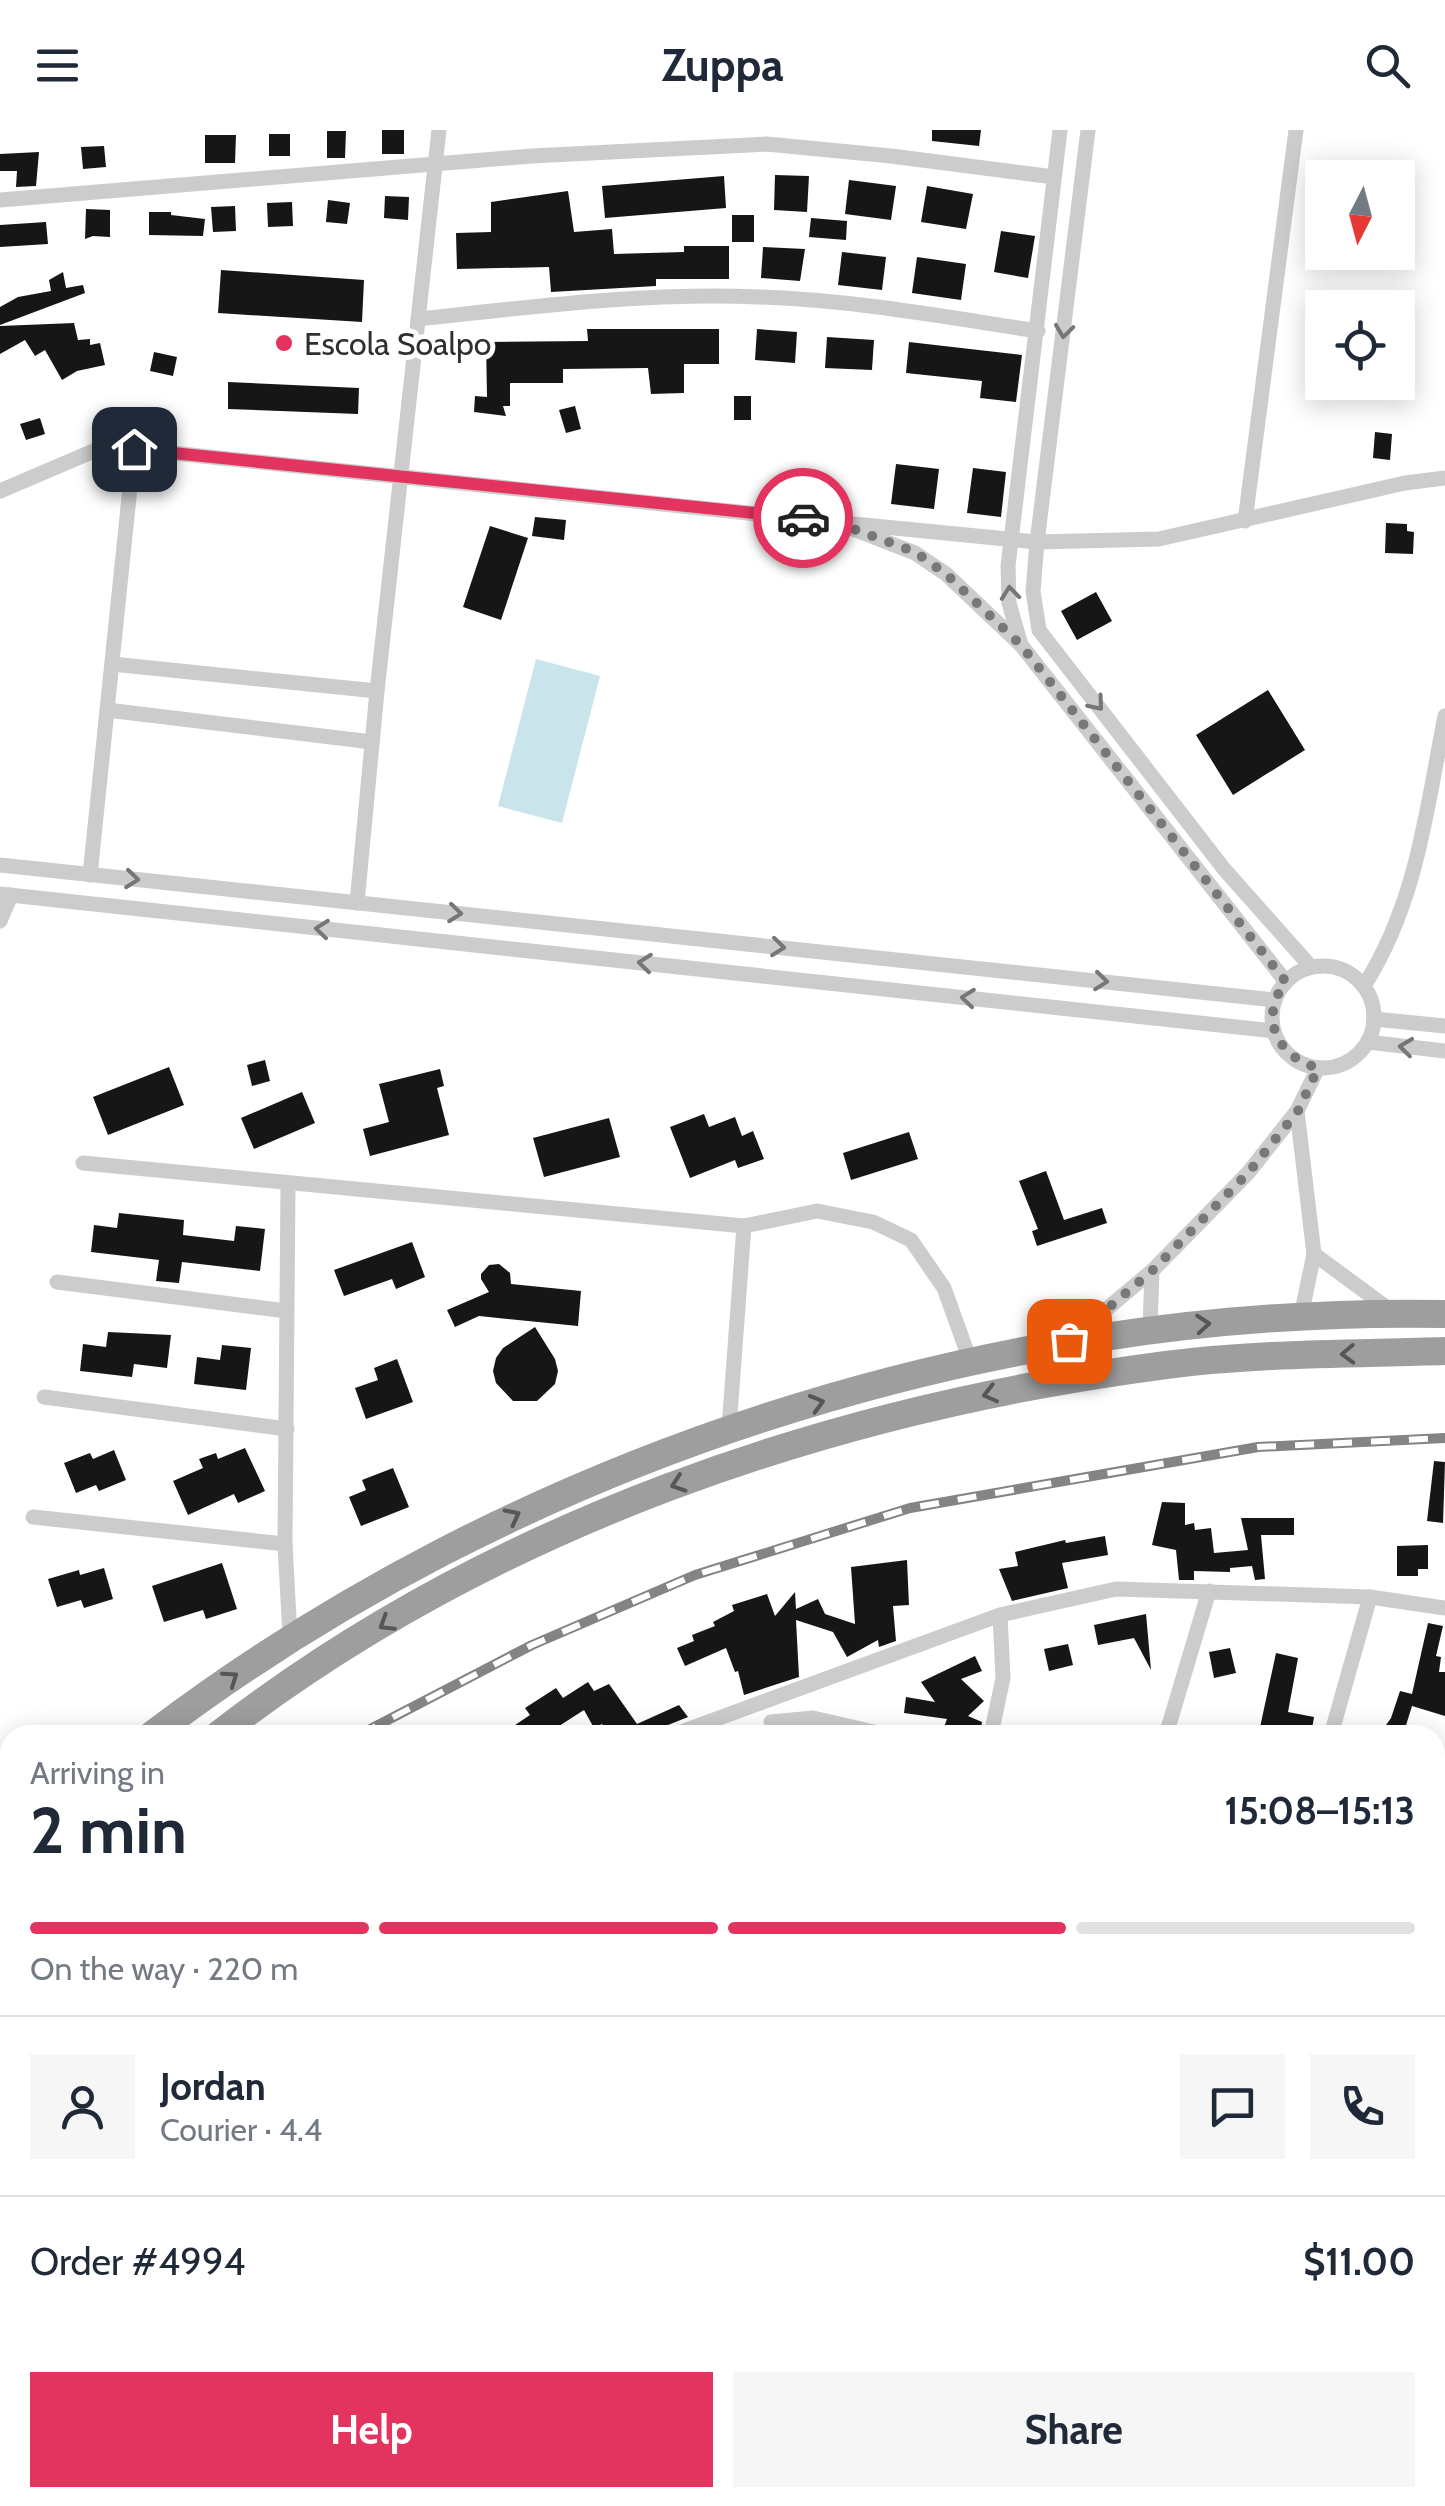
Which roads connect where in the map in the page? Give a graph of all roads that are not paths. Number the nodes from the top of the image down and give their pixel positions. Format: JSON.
{"nodes":[{"id":1,"x":438,"y":130,"type":"edge"},
{"id":2,"x":1296,"y":130,"type":"edge"},
{"id":3,"x":1060,"y":133,"type":"edge"},
{"id":4,"x":1087,"y":134,"type":"edge"},
{"id":5,"x":434,"y":165,"type":"junction"},
{"id":6,"x":1054,"y":177,"type":"junction"},
{"id":7,"x":0,"y":200,"type":"edge"},
{"id":8,"x":1048,"y":236,"type":"junction"},
{"id":9,"x":1075,"y":239,"type":"junction"},
{"id":10,"x":1042,"y":290,"type":"junction"},
{"id":11,"x":1068,"y":293,"type":"junction"},
{"id":12,"x":418,"y":319,"type":"junction"},
{"id":13,"x":1038,"y":331,"type":"junction"},
{"id":14,"x":1031,"y":392,"type":"junction"},
{"id":15,"x":1056,"y":394,"type":"junction"},
{"id":16,"x":134,"y":449,"type":"junction"},
{"id":17,"x":1023,"y":456,"type":"junction"},
{"id":18,"x":1048,"y":458,"type":"junction"},
{"id":19,"x":399,"y":476,"type":"junction"},
{"id":20,"x":1445,"y":478,"type":"edge"},
{"id":21,"x":0,"y":492,"type":"edge"},
{"id":22,"x":1245,"y":520,"type":"junction"},
{"id":23,"x":835,"y":522,"type":"junction"},
{"id":24,"x":1012,"y":540,"type":"junction"},
{"id":25,"x":1037,"y":542,"type":"junction"},
{"id":26,"x":1021,"y":645,"type":"junction"},
{"id":27,"x":112,"y":664,"type":"junction"},
{"id":28,"x":376,"y":690,"type":"junction"},
{"id":29,"x":107,"y":710,"type":"junction"},
{"id":30,"x":1445,"y":716,"type":"edge"},
{"id":31,"x":372,"y":742,"type":"junction"},
{"id":32,"x":0,"y":864,"type":"edge"},
{"id":33,"x":90,"y":875,"type":"junction"},
{"id":34,"x":6,"y":894,"type":"edge"},
{"id":35,"x":358,"y":903,"type":"junction"},
{"id":36,"x":0,"y":921,"type":"edge"},
{"id":37,"x":1311,"y":968,"type":"junction"},
{"id":38,"x":1286,"y":982,"type":"junction"},
{"id":39,"x":1364,"y":986,"type":"junction"},
{"id":40,"x":1275,"y":1000,"type":"junction"},
{"id":41,"x":1374,"y":1019,"type":"junction"},
{"id":42,"x":1445,"y":1026,"type":"edge"},
{"id":43,"x":1274,"y":1031,"type":"junction"},
{"id":44,"x":1368,"y":1042,"type":"junction"},
{"id":45,"x":1445,"y":1052,"type":"edge"},
{"id":46,"x":1318,"y":1068,"type":"junction"},
{"id":47,"x":1298,"y":1111,"type":"junction"},
{"id":48,"x":84,"y":1163,"type":"dead end"},
{"id":49,"x":288,"y":1184,"type":"junction"},
{"id":50,"x":744,"y":1226,"type":"junction"},
{"id":51,"x":1314,"y":1254,"type":"junction"},
{"id":52,"x":1152,"y":1271,"type":"junction"},
{"id":53,"x":57,"y":1282,"type":"dead end"},
{"id":54,"x":287,"y":1311,"type":"junction"},
{"id":55,"x":1394,"y":1313,"type":"junction"},
{"id":56,"x":1445,"y":1314,"type":"edge"},
{"id":57,"x":1301,"y":1316,"type":"junction"},
{"id":58,"x":1150,"y":1328,"type":"junction"},
{"id":59,"x":1069,"y":1341,"type":"junction"},
{"id":60,"x":1445,"y":1350,"type":"edge"},
{"id":61,"x":971,"y":1363,"type":"junction"},
{"id":62,"x":44,"y":1397,"type":"dead end"},
{"id":63,"x":729,"y":1428,"type":"junction"},
{"id":64,"x":287,"y":1429,"type":"junction"},
{"id":65,"x":33,"y":1518,"type":"dead end"},
{"id":66,"x":284,"y":1544,"type":"junction"},
{"id":67,"x":1208,"y":1591,"type":"junction"},
{"id":68,"x":1370,"y":1597,"type":"junction"},
{"id":69,"x":1445,"y":1608,"type":"edge"},
{"id":70,"x":1000,"y":1615,"type":"junction"},
{"id":71,"x":290,"y":1636,"type":"junction"},
{"id":72,"x":767,"y":1700,"type":"junction"},
{"id":73,"x":166,"y":1725,"type":"edge"},
{"id":74,"x":232,"y":1725,"type":"edge"},
{"id":75,"x":700,"y":1725,"type":"edge"},
{"id":76,"x":771,"y":1725,"type":"edge"},
{"id":77,"x":787,"y":1725,"type":"edge"},
{"id":78,"x":843,"y":1725,"type":"edge"},
{"id":79,"x":993,"y":1725,"type":"edge"},
{"id":80,"x":1169,"y":1725,"type":"edge"},
{"id":81,"x":1334,"y":1725,"type":"edge"}],
"edges":[{"from":1,"to":5,"type":"street"},
{"from":2,"to":22,"type":"street"},
{"from":3,"to":4,"type":"street"},
{"from":3,"to":6,"type":"street"},
{"from":4,"to":9,"type":"street"},
{"from":5,"to":6,"type":"street"},
{"from":5,"to":7,"type":"street"},
{"from":5,"to":12,"type":"street"},
{"from":6,"to":8,"type":"street"},
{"from":8,"to":9,"type":"street"},
{"from":8,"to":10,"type":"street"},
{"from":9,"to":11,"type":"street"},
{"from":10,"to":11,"type":"street"},
{"from":10,"to":13,"type":"street"},
{"from":11,"to":15,"type":"street","one_way":true},
{"from":12,"to":13,"type":"street"},
{"from":12,"to":19,"type":"street"},
{"from":13,"to":14,"type":"street"},
{"from":14,"to":15,"type":"street"},
{"from":14,"to":17,"type":"street"},
{"from":15,"to":18,"type":"street"},
{"from":16,"to":19,"type":"street"},
{"from":16,"to":21,"type":"street"},
{"from":16,"to":27,"type":"street"},
{"from":17,"to":18,"type":"street"},
{"from":17,"to":24,"type":"street"},
{"from":18,"to":25,"type":"street"},
{"from":19,"to":23,"type":"street"},
{"from":19,"to":28,"type":"street"},
{"from":20,"to":22,"type":"street"},
{"from":22,"to":25,"type":"street"},
{"from":23,"to":24,"type":"street"},
{"from":23,"to":26,"type":"street"},
{"from":24,"to":25,"type":"street"},
{"from":26,"to":24,"type":"street","one_way":true},
{"from":25,"to":37,"type":"street","one_way":true},
{"from":26,"to":38,"type":"street"},
{"from":27,"to":28,"type":"street"},
{"from":27,"to":29,"type":"street"},
{"from":28,"to":31,"type":"street"},
{"from":29,"to":31,"type":"street"},
{"from":29,"to":33,"type":"street"},
{"from":30,"to":39,"type":"street"},
{"from":31,"to":35,"type":"street"},
{"from":32,"to":33,"type":"street"},
{"from":33,"to":35,"type":"street","one_way":true},
{"from":34,"to":36,"type":"street"},
{"from":43,"to":34,"type":"street","one_way":true},
{"from":35,"to":40,"type":"street","one_way":true},
{"from":37,"to":38,"type":"street"},
{"from":37,"to":39,"type":"street"},
{"from":38,"to":40,"type":"street"},
{"from":39,"to":41,"type":"street"},
{"from":40,"to":43,"type":"street"},
{"from":41,"to":42,"type":"street"},
{"from":41,"to":44,"type":"street"},
{"from":43,"to":46,"type":"street"},
{"from":45,"to":44,"type":"street","one_way":true},
{"from":44,"to":46,"type":"street"},
{"from":46,"to":47,"type":"street"},
{"from":47,"to":51,"type":"street"},
{"from":47,"to":52,"type":"street"},
{"from":48,"to":49,"type":"street"},
{"from":49,"to":50,"type":"street"},
{"from":49,"to":54,"type":"street"},
{"from":50,"to":61,"type":"street"},
{"from":50,"to":63,"type":"street"},
{"from":51,"to":55,"type":"street"},
{"from":51,"to":57,"type":"street"},
{"from":52,"to":58,"type":"street"},
{"from":52,"to":59,"type":"street"},
{"from":53,"to":54,"type":"street"},
{"from":54,"to":64,"type":"street"},
{"from":55,"to":56,"type":"highway"},
{"from":55,"to":57,"type":"highway"},
{"from":58,"to":57,"type":"highway","one_way":true},
{"from":58,"to":59,"type":"highway"},
{"from":59,"to":61,"type":"highway"},
{"from":60,"to":74,"type":"highway","one_way":true},
{"from":63,"to":61,"type":"highway","one_way":true},
{"from":62,"to":64,"type":"street"},
{"from":71,"to":63,"type":"highway","one_way":true},
{"from":64,"to":66,"type":"street"},
{"from":65,"to":66,"type":"street"},
{"from":66,"to":71,"type":"street"},
{"from":67,"to":68,"type":"street"},
{"from":67,"to":70,"type":"street"},
{"from":67,"to":80,"type":"street"},
{"from":68,"to":69,"type":"street"},
{"from":68,"to":81,"type":"street"},
{"from":70,"to":72,"type":"street"},
{"from":70,"to":79,"type":"street"},
{"from":73,"to":71,"type":"highway","one_way":true},
{"from":72,"to":75,"type":"street"},
{"from":72,"to":76,"type":"street"},
{"from":77,"to":78,"type":"street"}]}
